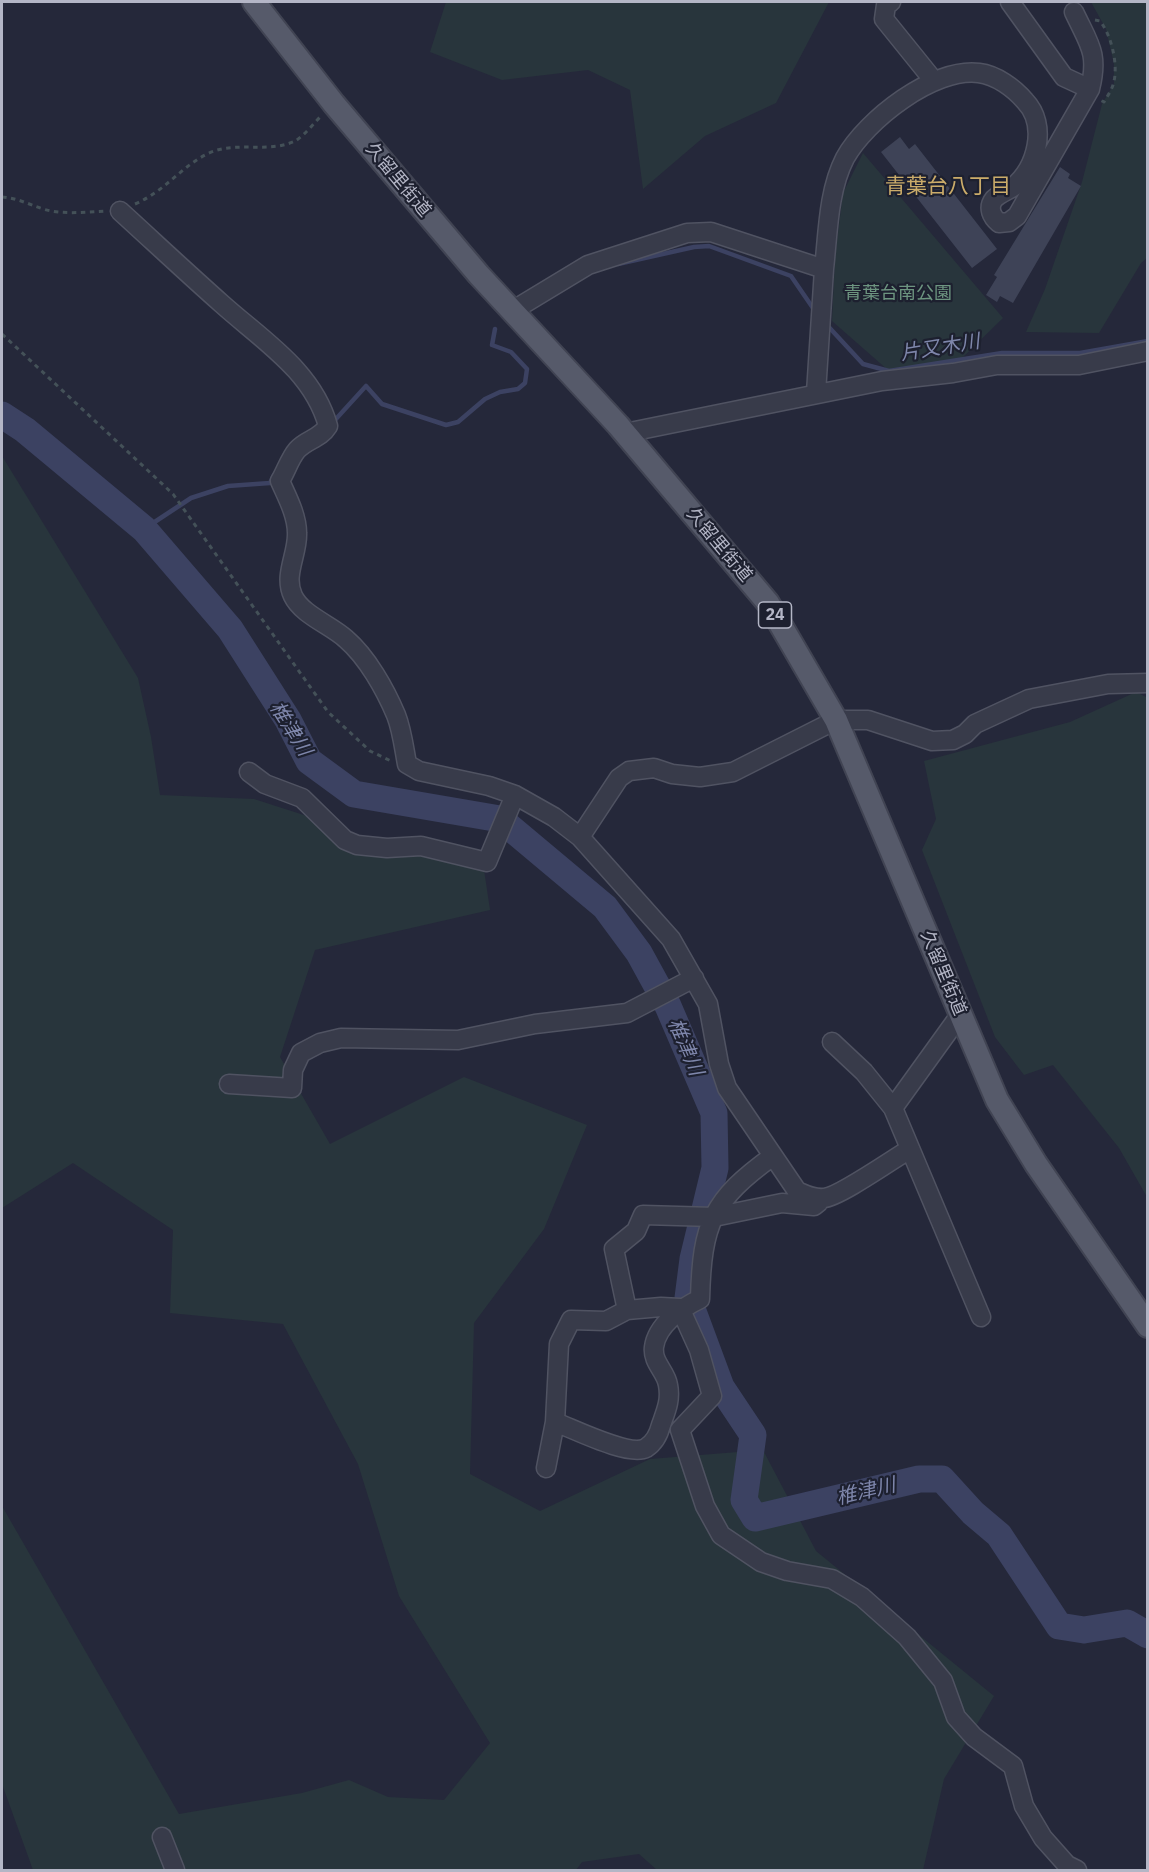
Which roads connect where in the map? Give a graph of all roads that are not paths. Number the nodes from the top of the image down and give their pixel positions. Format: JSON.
{"nodes":[{"id":1,"x":254,"y":2,"type":"edge"},
{"id":2,"x":891,"y":2,"type":"edge"},
{"id":3,"x":1010,"y":2,"type":"edge"},
{"id":4,"x":1074,"y":12,"type":"dead end"},
{"id":5,"x":934,"y":81,"type":"junction"},
{"id":6,"x":1090,"y":89,"type":"junction"},
{"id":7,"x":120,"y":211,"type":"road end"},
{"id":8,"x":824,"y":269,"type":"junction"},
{"id":9,"x":512,"y":311,"type":"junction"},
{"id":10,"x":1148,"y":351,"type":"edge"},
{"id":11,"x":816,"y":393,"type":"junction"},
{"id":12,"x":624,"y":433,"type":"junction"},
{"id":13,"x":1148,"y":683,"type":"edge"},
{"id":14,"x":836,"y":720,"type":"junction"},
{"id":15,"x":249,"y":772,"type":"dead end"},
{"id":16,"x":515,"y":795,"type":"junction"},
{"id":17,"x":580,"y":837,"type":"junction"},
{"id":18,"x":694,"y":978,"type":"junction"},
{"id":19,"x":960,"y":1015,"type":"junction"},
{"id":20,"x":832,"y":1042,"type":"dead end"},
{"id":21,"x":229,"y":1084,"type":"dead end"},
{"id":22,"x":893,"y":1108,"type":"junction"},
{"id":23,"x":910,"y":1149,"type":"junction"},
{"id":24,"x":773,"y":1156,"type":"junction"},
{"id":25,"x":826,"y":1198,"type":"junction"},
{"id":26,"x":714,"y":1217,"type":"junction"},
{"id":27,"x":680,"y":1308,"type":"junction"},
{"id":28,"x":627,"y":1310,"type":"junction"},
{"id":29,"x":981,"y":1317,"type":"dead end"},
{"id":30,"x":1148,"y":1326,"type":"edge"},
{"id":31,"x":555,"y":1422,"type":"junction"},
{"id":32,"x":546,"y":1468,"type":"dead end"},
{"id":33,"x":162,"y":1837,"type":"dead end"},
{"id":34,"x":175,"y":1870,"type":"edge"},
{"id":35,"x":1077,"y":1870,"type":"edge"}],
"edges":[{"from":1,"to":9,"type":"main road","name":"久留里街道","number":"24"},
{"from":2,"to":5,"type":"street"},
{"from":3,"to":6,"type":"street"},
{"from":4,"to":6,"type":"street"},
{"from":5,"to":6,"type":"street"},
{"from":5,"to":8,"type":"street"},
{"from":7,"to":16,"type":"street"},
{"from":8,"to":9,"type":"street"},
{"from":8,"to":11,"type":"street"},
{"from":9,"to":12,"type":"main road","name":"久留里街道","number":"24"},
{"from":10,"to":11,"type":"street"},
{"from":11,"to":12,"type":"street"},
{"from":12,"to":14,"type":"main road","name":"久留里街道","number":"24"},
{"from":13,"to":14,"type":"street"},
{"from":14,"to":17,"type":"street"},
{"from":14,"to":19,"type":"main road","name":"久留里街道","number":"24"},
{"from":15,"to":16,"type":"street"},
{"from":16,"to":17,"type":"street"},
{"from":17,"to":18,"type":"street"},
{"from":18,"to":21,"type":"street"},
{"from":18,"to":24,"type":"street"},
{"from":19,"to":22,"type":"street"},
{"from":19,"to":30,"type":"main road","name":"久留里街道","number":"24"},
{"from":20,"to":22,"type":"street"},
{"from":22,"to":23,"type":"street"},
{"from":23,"to":25,"type":"street"},
{"from":23,"to":29,"type":"street"},
{"from":24,"to":25,"type":"street"},
{"from":24,"to":26,"type":"street"},
{"from":25,"to":26,"type":"street"},
{"from":26,"to":27,"type":"street"},
{"from":26,"to":28,"type":"street"},
{"from":27,"to":28,"type":"street"},
{"from":27,"to":31,"type":"street"},
{"from":27,"to":35,"type":"street"},
{"from":28,"to":31,"type":"street"},
{"from":31,"to":32,"type":"street"},
{"from":33,"to":34,"type":"street"}]}
